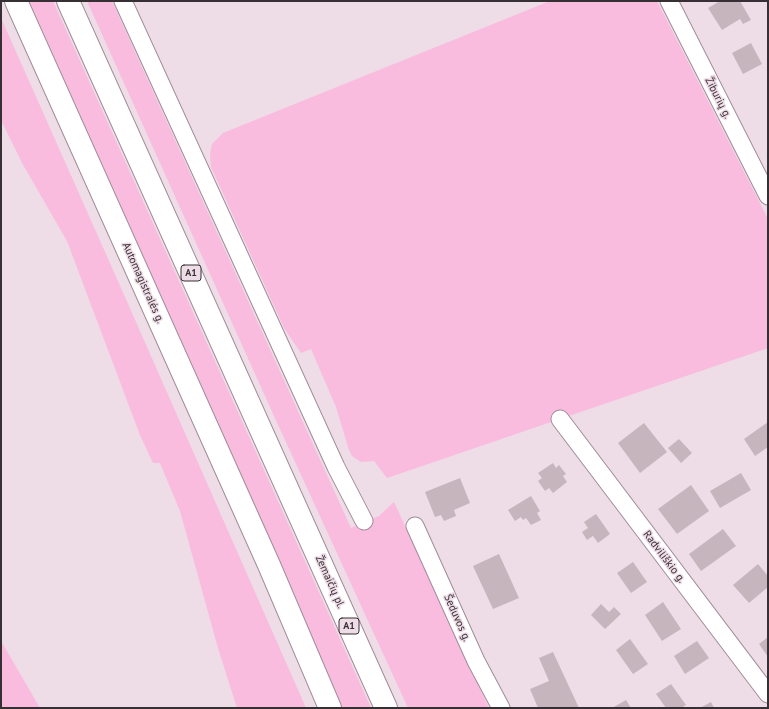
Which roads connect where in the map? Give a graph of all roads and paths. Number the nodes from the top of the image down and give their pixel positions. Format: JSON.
{"nodes":[{"id":1,"x":16,"y":1,"type":"edge"},
{"id":2,"x":68,"y":1,"type":"edge"},
{"id":3,"x":123,"y":1,"type":"edge"},
{"id":4,"x":669,"y":1,"type":"edge"},
{"id":5,"x":768,"y":196,"type":"edge"},
{"id":6,"x":560,"y":419,"type":"dead end"},
{"id":7,"x":364,"y":521,"type":"dead end"},
{"id":8,"x":415,"y":526,"type":"dead end"},
{"id":9,"x":768,"y":694,"type":"edge"},
{"id":10,"x":330,"y":708,"type":"edge"},
{"id":11,"x":386,"y":708,"type":"edge"},
{"id":12,"x":501,"y":708,"type":"edge"}],
"edges":[{"from":1,"to":10,"type":"highway","name":"Automagistralės g."},
{"from":2,"to":11,"type":"highway","name":"Žemaičių pl.","number":"A1"},
{"from":3,"to":7,"type":"street"},
{"from":4,"to":5,"type":"street","name":"Žiburių g."},
{"from":6,"to":9,"type":"street","name":"Radviliškio g."},
{"from":8,"to":12,"type":"street","name":"Šeduvos g."}]}
